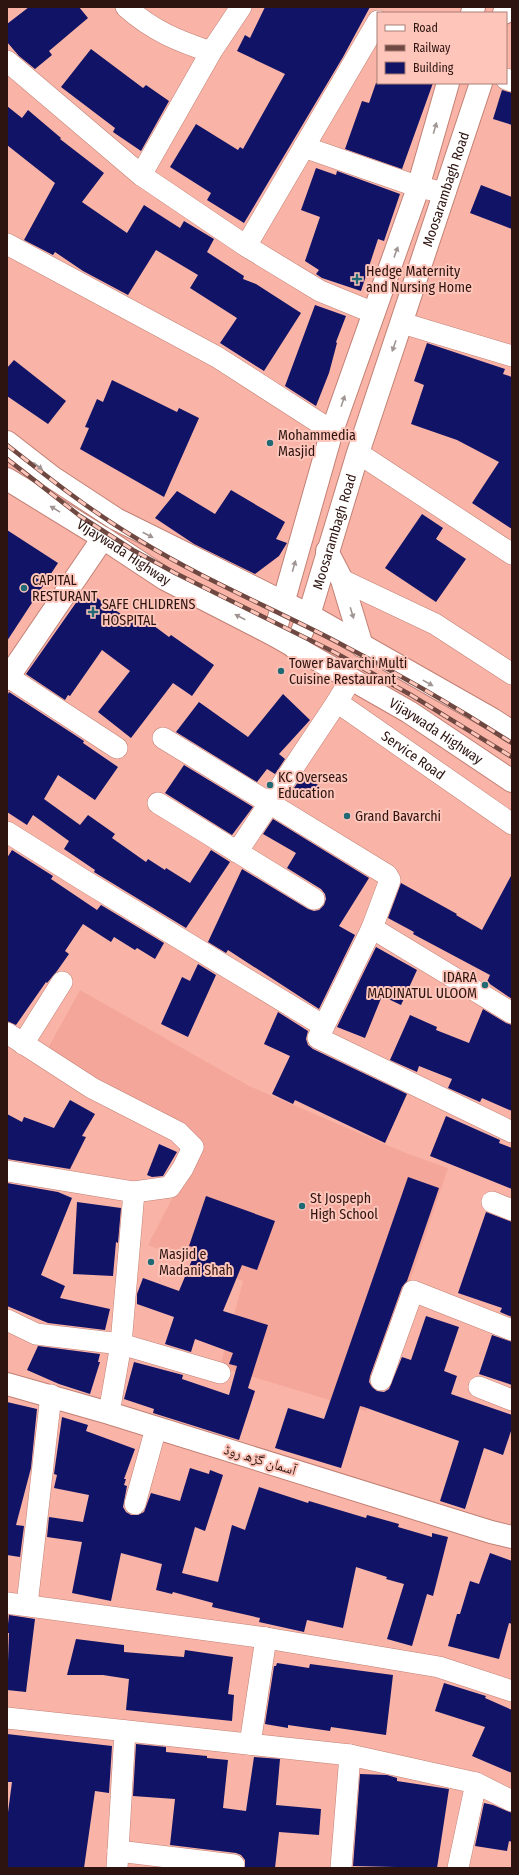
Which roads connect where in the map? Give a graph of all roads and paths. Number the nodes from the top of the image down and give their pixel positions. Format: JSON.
{"nodes":[{"id":1,"x":126,"y":7,"type":"edge"},
{"id":2,"x":241,"y":7,"type":"edge"},
{"id":3,"x":377,"y":23,"type":"edge"},
{"id":4,"x":211,"y":52,"type":"junction"},
{"id":5,"x":7,"y":61,"type":"edge"},
{"id":6,"x":448,"y":84,"type":"edge"},
{"id":7,"x":481,"y":84,"type":"edge"},
{"id":8,"x":304,"y":147,"type":"junction"},
{"id":9,"x":141,"y":175,"type":"junction"},
{"id":10,"x":419,"y":187,"type":"junction"},
{"id":11,"x":445,"y":193,"type":"junction"},
{"id":12,"x":7,"y":244,"type":"edge"},
{"id":13,"x":246,"y":246,"type":"junction"},
{"id":14,"x":374,"y":313,"type":"junction"},
{"id":15,"x":402,"y":323,"type":"junction"},
{"id":16,"x":512,"y":356,"type":"edge"},
{"id":17,"x":332,"y":431,"type":"junction"},
{"id":18,"x":7,"y":442,"type":"edge"},
{"id":19,"x":358,"y":453,"type":"junction"},
{"id":20,"x":7,"y":479,"type":"edge"},
{"id":21,"x":103,"y":538,"type":"junction"},
{"id":22,"x":327,"y":551,"type":"junction"},
{"id":23,"x":512,"y":554,"type":"edge"},
{"id":24,"x":342,"y":580,"type":"junction"},
{"id":25,"x":283,"y":603,"type":"junction"},
{"id":26,"x":309,"y":615,"type":"junction"},
{"id":27,"x":274,"y":635,"type":"junction"},
{"id":28,"x":362,"y":646,"type":"junction"},
{"id":29,"x":295,"y":648,"type":"junction"},
{"id":30,"x":512,"y":674,"type":"edge"},
{"id":31,"x":8,"y":677,"type":"edge"},
{"id":32,"x":352,"y":679,"type":"junction"},
{"id":33,"x":337,"y":702,"type":"junction"},
{"id":34,"x":512,"y":732,"type":"edge"},
{"id":35,"x":163,"y":738,"type":"dead end"},
{"id":36,"x":117,"y":748,"type":"dead end"},
{"id":37,"x":512,"y":781,"type":"edge"},
{"id":38,"x":158,"y":803,"type":"dead end"},
{"id":39,"x":269,"y":804,"type":"junction"},
{"id":40,"x":512,"y":824,"type":"edge"},
{"id":41,"x":7,"y":832,"type":"edge"},
{"id":42,"x":237,"y":852,"type":"junction"},
{"id":43,"x":314,"y":899,"type":"dead end"},
{"id":44,"x":372,"y":928,"type":"junction"},
{"id":45,"x":62,"y":982,"type":"dead end"},
{"id":46,"x":512,"y":1013,"type":"edge"},
{"id":47,"x":324,"y":1026,"type":"junction"},
{"id":48,"x":15,"y":1039,"type":"edge"},
{"id":49,"x":512,"y":1132,"type":"edge"},
{"id":50,"x":7,"y":1171,"type":"edge"},
{"id":51,"x":134,"y":1192,"type":"junction"},
{"id":52,"x":492,"y":1202,"type":"dead end"},
{"id":53,"x":512,"y":1210,"type":"edge"},
{"id":54,"x":7,"y":1320,"type":"edge"},
{"id":55,"x":512,"y":1330,"type":"edge"},
{"id":56,"x":121,"y":1344,"type":"junction"},
{"id":57,"x":220,"y":1373,"type":"dead end"},
{"id":58,"x":381,"y":1380,"type":"dead end"},
{"id":59,"x":7,"y":1384,"type":"edge"},
{"id":60,"x":479,"y":1387,"type":"dead end"},
{"id":61,"x":51,"y":1395,"type":"junction"},
{"id":62,"x":512,"y":1400,"type":"edge"},
{"id":63,"x":109,"y":1413,"type":"junction"},
{"id":64,"x":156,"y":1428,"type":"junction"},
{"id":65,"x":135,"y":1504,"type":"dead end"},
{"id":66,"x":512,"y":1537,"type":"edge"},
{"id":67,"x":17,"y":1604,"type":"edge"},
{"id":68,"x":266,"y":1638,"type":"junction"},
{"id":69,"x":512,"y":1691,"type":"edge"},
{"id":70,"x":7,"y":1718,"type":"edge"},
{"id":71,"x":125,"y":1731,"type":"junction"},
{"id":72,"x":250,"y":1744,"type":"junction"},
{"id":73,"x":350,"y":1755,"type":"junction"},
{"id":74,"x":476,"y":1783,"type":"junction"},
{"id":75,"x":512,"y":1801,"type":"edge"},
{"id":76,"x":117,"y":1859,"type":"edge"},
{"id":77,"x":234,"y":1865,"type":"dead end"},
{"id":78,"x":341,"y":1868,"type":"edge"},
{"id":79,"x":458,"y":1868,"type":"edge"}],
"edges":[{"from":1,"to":4,"type":"street"},
{"from":2,"to":4,"type":"street"},
{"from":3,"to":8,"type":"street"},
{"from":4,"to":9,"type":"street"},
{"from":5,"to":9,"type":"street"},
{"from":10,"to":6,"type":"main road","name":"Moosarambagh Road","one_way":true},
{"from":7,"to":11,"type":"main road","name":"Moosarambagh Road"},
{"from":8,"to":10,"type":"street"},
{"from":8,"to":13,"type":"street"},
{"from":9,"to":13,"type":"street"},
{"from":10,"to":11,"type":"street"},
{"from":14,"to":10,"type":"main road","name":"Moosarambagh Road","one_way":true},
{"from":11,"to":15,"type":"main road","name":"Moosarambagh Road"},
{"from":12,"to":17,"type":"street"},
{"from":13,"to":14,"type":"street"},
{"from":17,"to":14,"type":"main road","name":"Moosarambagh Road","one_way":true},
{"from":15,"to":16,"type":"street"},
{"from":15,"to":19,"type":"main road","name":"Moosarambagh Road","one_way":true},
{"from":25,"to":17,"type":"main road","name":"Moosarambagh Road","one_way":true},
{"from":18,"to":25,"type":"main road","name":"Vijaywada Highway","one_way":true},
{"from":19,"to":22,"type":"main road","name":"Moosarambagh Road"},
{"from":19,"to":23,"type":"street"},
{"from":21,"to":20,"type":"main road","name":"Vijaywada Highway","one_way":true},
{"from":27,"to":21,"type":"main road","name":"Vijaywada Highway","one_way":true},
{"from":21,"to":31,"type":"main road"},
{"from":22,"to":24,"type":"main road"},
{"from":22,"to":26,"type":"main road","name":"Moosarambagh Road"},
{"from":24,"to":28,"type":"main road","one_way":true},
{"from":24,"to":30,"type":"street"},
{"from":25,"to":26,"type":"main road","name":"Vijaywada Highway"},
{"from":25,"to":27,"type":"main road","name":"Moosarambagh Road"},
{"from":26,"to":28,"type":"main road","name":"Vijaywada Highway"},
{"from":26,"to":29,"type":"main road","name":"Moosarambagh Road"},
{"from":27,"to":29,"type":"main road","name":"Vijaywada Highway"},
{"from":28,"to":34,"type":"main road","name":"Vijaywada Highway","one_way":true},
{"from":29,"to":32,"type":"main road","name":"Vijaywada Highway"},
{"from":31,"to":36,"type":"street"},
{"from":32,"to":33,"type":"street"},
{"from":32,"to":37,"type":"main road","name":"Vijaywada Highway"},
{"from":33,"to":39,"type":"street"},
{"from":33,"to":40,"type":"street","name":"Service Road"},
{"from":35,"to":39,"type":"street"},
{"from":38,"to":42,"type":"street"},
{"from":39,"to":42,"type":"street"},
{"from":39,"to":44,"type":"street"},
{"from":41,"to":47,"type":"street"},
{"from":42,"to":43,"type":"street"},
{"from":44,"to":46,"type":"street"},
{"from":44,"to":47,"type":"street"},
{"from":45,"to":48,"type":"street"},
{"from":47,"to":49,"type":"street"},
{"from":48,"to":51,"type":"street"},
{"from":50,"to":51,"type":"street"},
{"from":51,"to":56,"type":"street"},
{"from":52,"to":53,"type":"street"},
{"from":54,"to":56,"type":"street"},
{"from":55,"to":58,"type":"street"},
{"from":56,"to":57,"type":"street"},
{"from":56,"to":63,"type":"street"},
{"from":59,"to":61,"type":"main road","name":"آسمان گڑھ روڈ"},
{"from":60,"to":62,"type":"street"},
{"from":61,"to":63,"type":"main road","name":"آسمان گڑھ روڈ"},
{"from":61,"to":67,"type":"street"},
{"from":63,"to":64,"type":"main road","name":"آسمان گڑھ روڈ"},
{"from":64,"to":65,"type":"street"},
{"from":64,"to":66,"type":"main road","name":"آسمان گڑھ روڈ"},
{"from":67,"to":68,"type":"street"},
{"from":68,"to":69,"type":"street"},
{"from":68,"to":72,"type":"street"},
{"from":70,"to":71,"type":"street"},
{"from":71,"to":72,"type":"street"},
{"from":71,"to":76,"type":"street"},
{"from":72,"to":73,"type":"street"},
{"from":73,"to":74,"type":"street"},
{"from":73,"to":78,"type":"street"},
{"from":74,"to":75,"type":"street"},
{"from":74,"to":79,"type":"street"},
{"from":76,"to":77,"type":"street"}]}
